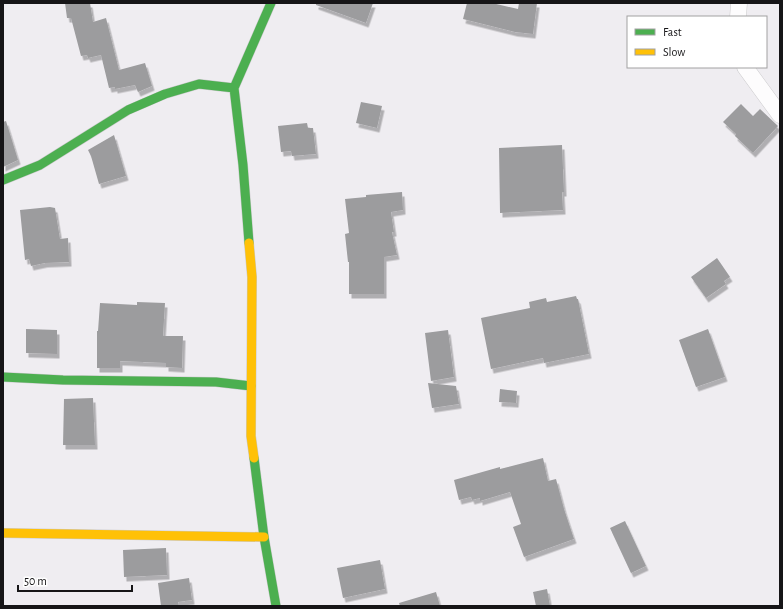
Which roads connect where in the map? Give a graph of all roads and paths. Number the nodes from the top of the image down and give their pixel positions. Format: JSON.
{"nodes":[{"id":1,"x":271,"y":3,"type":"edge"},
{"id":2,"x":740,"y":3,"type":"edge"},
{"id":3,"x":738,"y":16,"type":"edge"},
{"id":4,"x":746,"y":68,"type":"edge"},
{"id":5,"x":234,"y":88,"type":"junction"},
{"id":6,"x":780,"y":115,"type":"edge"},
{"id":7,"x":3,"y":180,"type":"edge"},
{"id":8,"x":3,"y":377,"type":"edge"},
{"id":9,"x":251,"y":386,"type":"junction"},
{"id":10,"x":3,"y":534,"type":"edge"},
{"id":11,"x":264,"y":537,"type":"junction"},
{"id":12,"x":276,"y":606,"type":"edge"}],
"edges":[{"from":1,"to":5,"type":"street"},
{"from":2,"to":3,"type":"street"},
{"from":4,"to":6,"type":"street"},
{"from":5,"to":7,"type":"street"},
{"from":5,"to":9,"type":"street"},
{"from":8,"to":9,"type":"street"},
{"from":9,"to":11,"type":"street"},
{"from":10,"to":11,"type":"street"},
{"from":11,"to":12,"type":"street"}]}
